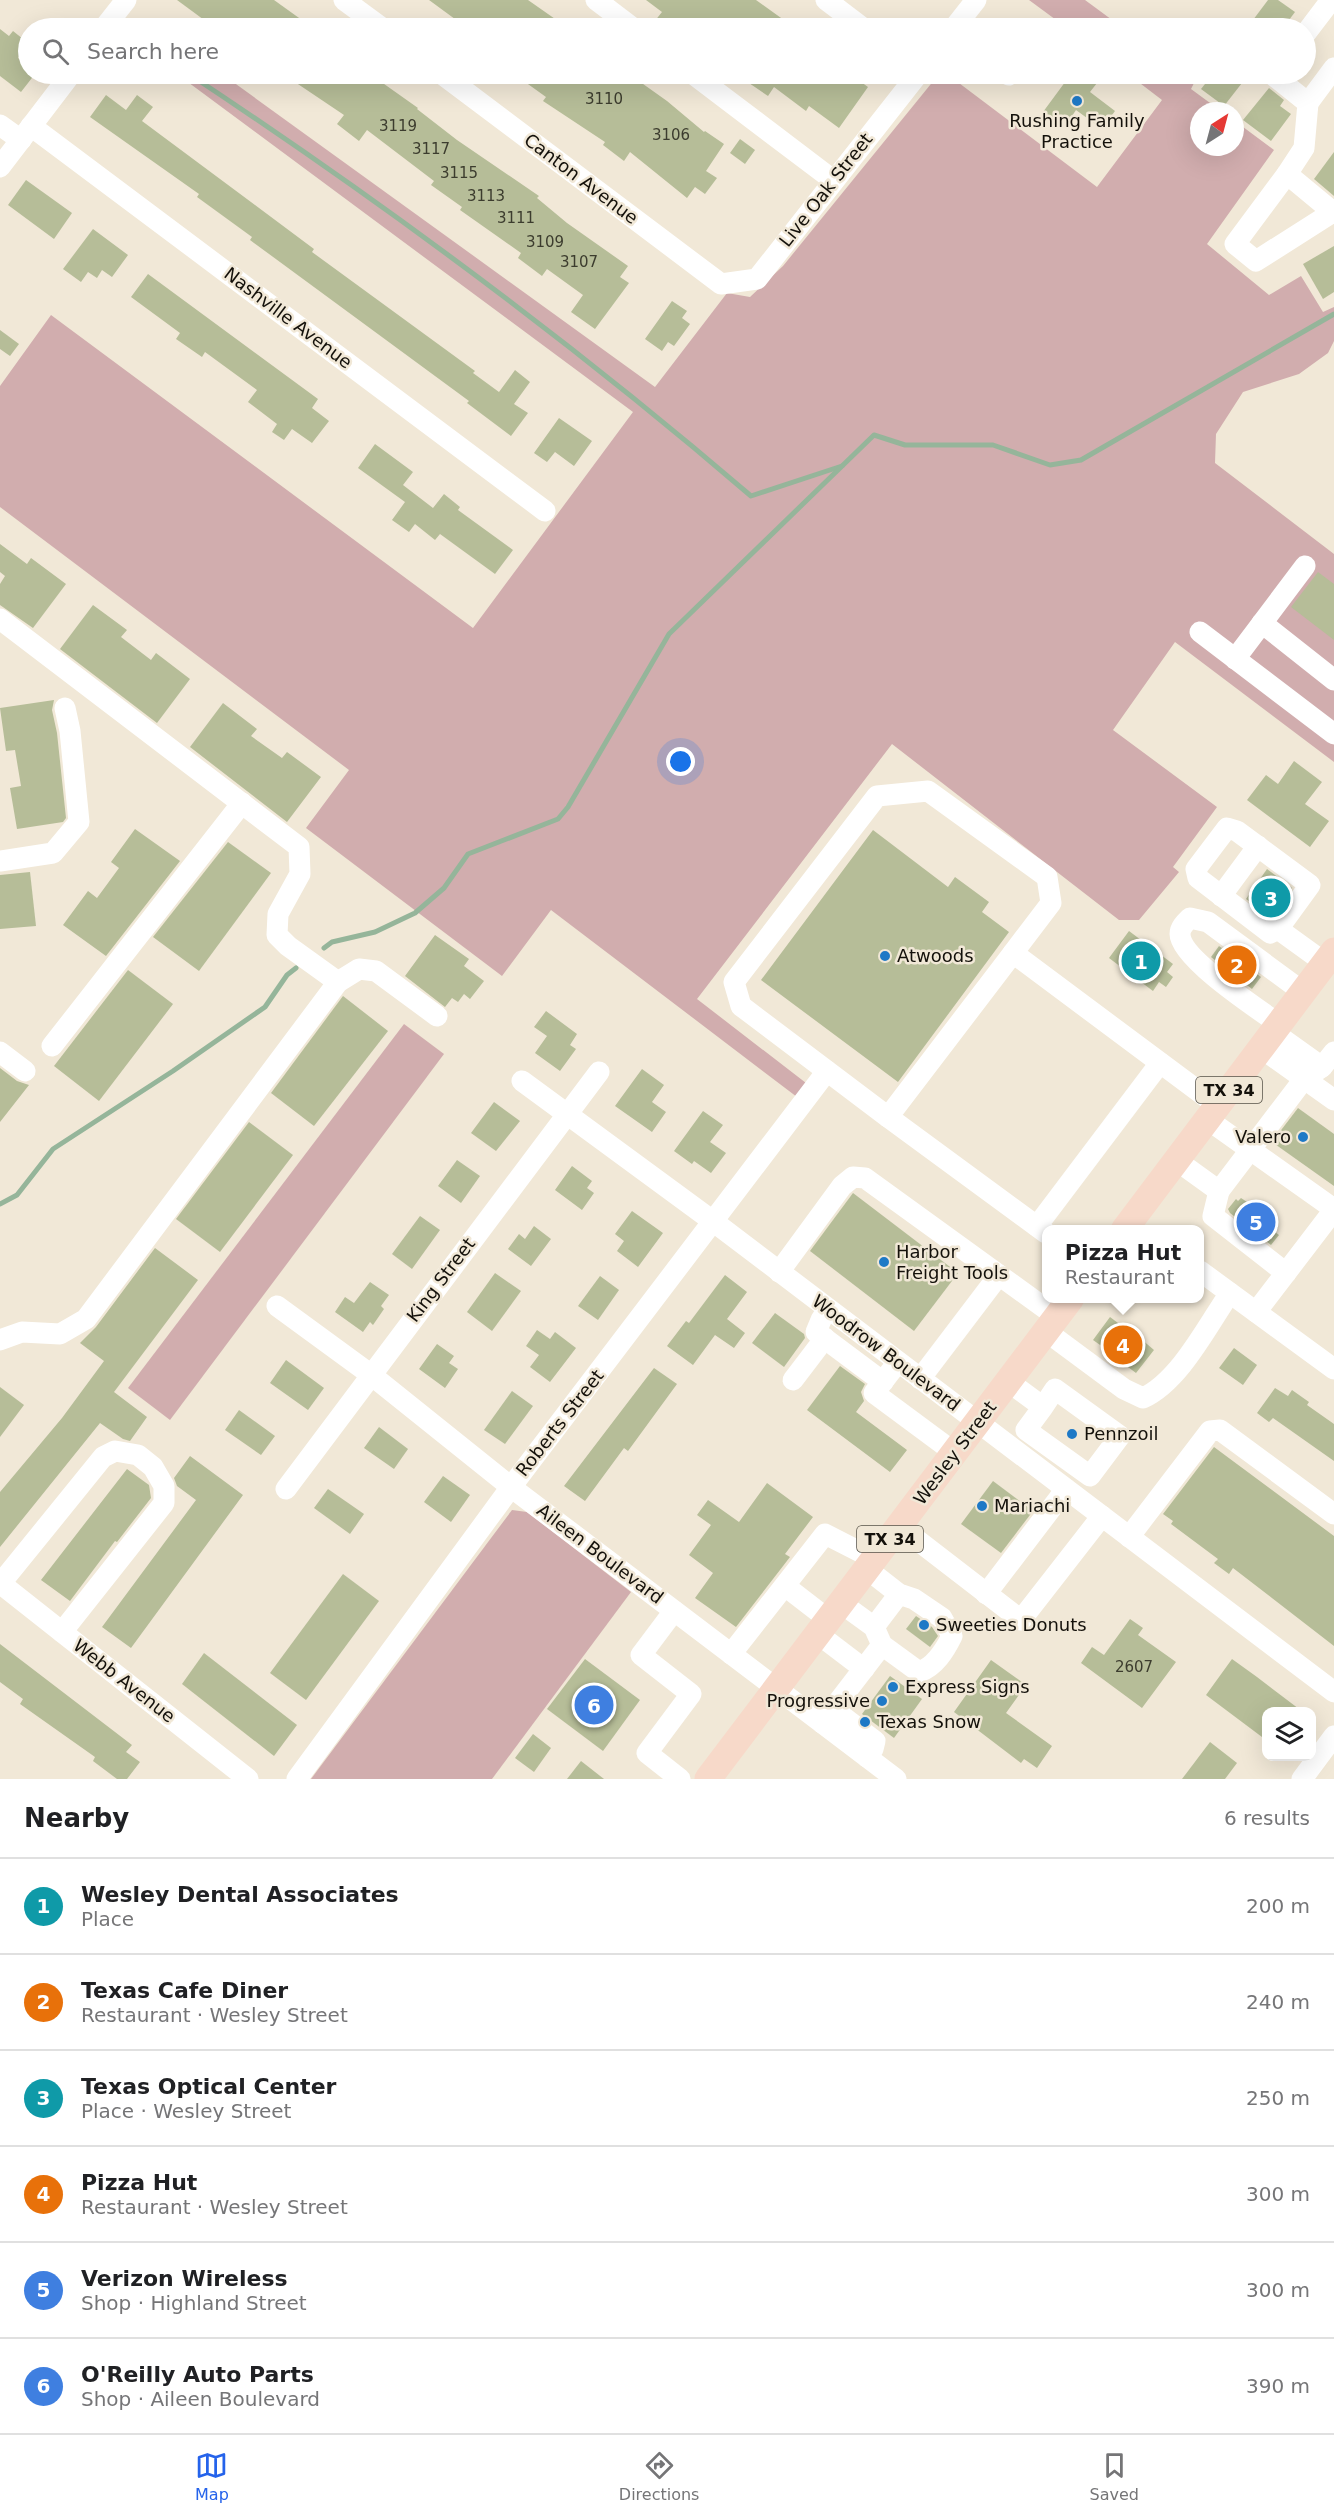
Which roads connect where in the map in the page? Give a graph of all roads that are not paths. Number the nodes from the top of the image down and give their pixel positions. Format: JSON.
{"nodes":[{"id":1,"x":126,"y":0,"type":"edge"},
{"id":2,"x":344,"y":0,"type":"edge"},
{"id":3,"x":596,"y":0,"type":"edge"},
{"id":4,"x":826,"y":0,"type":"edge"},
{"id":5,"x":976,"y":0,"type":"edge"},
{"id":6,"x":1331,"y":0,"type":"edge"},
{"id":7,"x":112,"y":18,"type":"edge"},
{"id":8,"x":368,"y":18,"type":"edge"},
{"id":9,"x":620,"y":18,"type":"edge"},
{"id":10,"x":850,"y":18,"type":"edge"},
{"id":11,"x":962,"y":18,"type":"edge"},
{"id":12,"x":1316,"y":19,"type":"edge"},
{"id":13,"x":1334,"y":68,"type":"edge"},
{"id":14,"x":63,"y":84,"type":"edge"},
{"id":15,"x":455,"y":84,"type":"edge"},
{"id":16,"x":706,"y":84,"type":"edge"},
{"id":17,"x":910,"y":84,"type":"edge"},
{"id":18,"x":1284,"y":84,"type":"edge"},
{"id":19,"x":1308,"y":103,"type":"junction"},
{"id":20,"x":0,"y":124,"type":"edge"},
{"id":21,"x":26,"y":133,"type":"junction"},
{"id":22,"x":0,"y":167,"type":"edge"},
{"id":23,"x":1287,"y":174,"type":"junction"},
{"id":24,"x":833,"y":180,"type":"junction"},
{"id":25,"x":1333,"y":213,"type":"edge"},
{"id":26,"x":721,"y":284,"type":"joint"},
{"id":27,"x":545,"y":511,"type":"dead end"},
{"id":28,"x":1305,"y":566,"type":"dead end"},
{"id":29,"x":0,"y":620,"type":"edge"},
{"id":30,"x":1262,"y":623,"type":"junction"},
{"id":31,"x":1200,"y":632,"type":"dead end"},
{"id":32,"x":1235,"y":659,"type":"junction"},
{"id":33,"x":1334,"y":680,"type":"edge"},
{"id":34,"x":65,"y":708,"type":"dead end"},
{"id":35,"x":1334,"y":734,"type":"edge"},
{"id":36,"x":242,"y":803,"type":"junction"},
{"id":37,"x":1258,"y":846,"type":"junction"},
{"id":38,"x":0,"y":861,"type":"edge"},
{"id":39,"x":1221,"y":896,"type":"junction"},
{"id":40,"x":1278,"y":929,"type":"junction"},
{"id":41,"x":1013,"y":953,"type":"junction"},
{"id":42,"x":1329,"y":957,"type":"edge"},
{"id":43,"x":338,"y":982,"type":"junction"},
{"id":44,"x":1303,"y":992,"type":"junction"},
{"id":45,"x":437,"y":1016,"type":"dead end"},
{"id":46,"x":1271,"y":1035,"type":"junction"},
{"id":47,"x":52,"y":1046,"type":"dead end"},
{"id":48,"x":0,"y":1052,"type":"edge"},
{"id":49,"x":1330,"y":1059,"type":"edge"},
{"id":50,"x":1160,"y":1062,"type":"junction"},
{"id":51,"x":25,"y":1071,"type":"dead end"},
{"id":52,"x":827,"y":1071,"type":"junction"},
{"id":53,"x":599,"y":1072,"type":"dead end"},
{"id":54,"x":1304,"y":1079,"type":"junction"},
{"id":55,"x":522,"y":1081,"type":"dead end"},
{"id":56,"x":1334,"y":1100,"type":"edge"},
{"id":57,"x":1212,"y":1112,"type":"junction"},
{"id":58,"x":567,"y":1114,"type":"junction"},
{"id":59,"x":888,"y":1117,"type":"junction"},
{"id":60,"x":1250,"y":1150,"type":"junction"},
{"id":61,"x":1176,"y":1160,"type":"junction"},
{"id":62,"x":1219,"y":1191,"type":"junction"},
{"id":63,"x":1334,"y":1210,"type":"edge"},
{"id":64,"x":714,"y":1222,"type":"junction"},
{"id":65,"x":1045,"y":1225,"type":"edge"},
{"id":66,"x":1134,"y":1225,"type":"edge"},
{"id":67,"x":1042,"y":1229,"type":"edge"},
{"id":68,"x":779,"y":1272,"type":"junction"},
{"id":69,"x":1286,"y":1273,"type":"junction"},
{"id":70,"x":1204,"y":1274,"type":"edge"},
{"id":71,"x":999,"y":1275,"type":"junction"},
{"id":72,"x":1230,"y":1293,"type":"junction"},
{"id":73,"x":277,"y":1306,"type":"dead end"},
{"id":74,"x":828,"y":1309,"type":"junction"},
{"id":75,"x":1256,"y":1312,"type":"junction"},
{"id":76,"x":1058,"y":1316,"type":"edge"},
{"id":77,"x":847,"y":1323,"type":"junction"},
{"id":78,"x":825,"y":1338,"type":"junction"},
{"id":79,"x":0,"y":1340,"type":"edge"},
{"id":80,"x":898,"y":1362,"type":"junction"},
{"id":81,"x":1334,"y":1369,"type":"edge"},
{"id":82,"x":370,"y":1374,"type":"junction"},
{"id":83,"x":920,"y":1379,"type":"junction"},
{"id":84,"x":793,"y":1380,"type":"dead end"},
{"id":85,"x":883,"y":1382,"type":"junction"},
{"id":86,"x":1008,"y":1382,"type":"junction"},
{"id":87,"x":1043,"y":1407,"type":"junction"},
{"id":88,"x":978,"y":1423,"type":"junction"},
{"id":89,"x":955,"y":1453,"type":"junction"},
{"id":90,"x":1090,"y":1476,"type":"junction"},
{"id":91,"x":511,"y":1487,"type":"junction"},
{"id":92,"x":286,"y":1489,"type":"dead end"},
{"id":93,"x":1070,"y":1492,"type":"junction"},
{"id":94,"x":1334,"y":1514,"type":"edge"},
{"id":95,"x":1102,"y":1516,"type":"junction"},
{"id":96,"x":899,"y":1526,"type":"junction"},
{"id":97,"x":1129,"y":1537,"type":"junction"},
{"id":98,"x":871,"y":1564,"type":"junction"},
{"id":99,"x":0,"y":1583,"type":"edge"},
{"id":100,"x":785,"y":1586,"type":"junction"},
{"id":101,"x":986,"y":1594,"type":"junction"},
{"id":102,"x":906,"y":1596,"type":"junction"},
{"id":103,"x":674,"y":1611,"type":"junction"},
{"id":104,"x":829,"y":1619,"type":"junction"},
{"id":105,"x":62,"y":1632,"type":"junction"},
{"id":106,"x":878,"y":1636,"type":"junction"},
{"id":107,"x":731,"y":1654,"type":"junction"},
{"id":108,"x":864,"y":1669,"type":"junction"},
{"id":109,"x":777,"y":1689,"type":"junction"},
{"id":110,"x":1334,"y":1692,"type":"edge"},
{"id":111,"x":828,"y":1716,"type":"junction"},
{"id":112,"x":1334,"y":1736,"type":"edge"},
{"id":113,"x":248,"y":1779,"type":"edge"},
{"id":114,"x":297,"y":1779,"type":"edge"},
{"id":115,"x":680,"y":1779,"type":"edge"},
{"id":116,"x":708,"y":1779,"type":"edge"},
{"id":117,"x":896,"y":1779,"type":"edge"},
{"id":118,"x":1302,"y":1779,"type":"edge"}],
"edges":[{"from":1,"to":7,"type":"street"},
{"from":2,"to":8,"type":"street"},
{"from":3,"to":9,"type":"street"},
{"from":4,"to":10,"type":"street"},
{"from":5,"to":11,"type":"street"},
{"from":6,"to":12,"type":"street"},
{"from":13,"to":19,"type":"street"},
{"from":14,"to":21,"type":"street"},
{"from":15,"to":26,"type":"street","name":"Canton Avenue"},
{"from":16,"to":24,"type":"street"},
{"from":17,"to":24,"type":"street","name":"Live Oak Street"},
{"from":18,"to":19,"type":"street"},
{"from":19,"to":23,"type":"street"},
{"from":20,"to":21,"type":"street","name":"Nashville Avenue"},
{"from":21,"to":22,"type":"street"},
{"from":21,"to":27,"type":"street","name":"Nashville Avenue"},
{"from":23,"to":25,"type":"street"},
{"from":23,"to":25,"type":"street"},
{"from":24,"to":26,"type":"street","name":"Live Oak Street"},
{"from":28,"to":30,"type":"street"},
{"from":29,"to":36,"type":"street"},
{"from":30,"to":32,"type":"street"},
{"from":30,"to":33,"type":"street"},
{"from":31,"to":32,"type":"street"},
{"from":32,"to":35,"type":"street"},
{"from":34,"to":38,"type":"street"},
{"from":36,"to":43,"type":"street"},
{"from":36,"to":47,"type":"street"},
{"from":37,"to":39,"type":"street"},
{"from":37,"to":39,"type":"street"},
{"from":37,"to":40,"type":"street"},
{"from":39,"to":40,"type":"street"},
{"from":40,"to":42,"type":"street"},
{"from":41,"to":50,"type":"street"},
{"from":41,"to":52,"type":"street"},
{"from":41,"to":59,"type":"street"},
{"from":42,"to":44,"type":"main road","number":"TX 34"},
{"from":43,"to":45,"type":"street"},
{"from":43,"to":79,"type":"street"},
{"from":44,"to":46,"type":"main road","number":"TX 34"},
{"from":44,"to":46,"type":"street"},
{"from":46,"to":49,"type":"street"},
{"from":46,"to":54,"type":"street"},
{"from":46,"to":57,"type":"main road","number":"TX 34"},
{"from":48,"to":51,"type":"street"},
{"from":49,"to":54,"type":"street"},
{"from":50,"to":57,"type":"street"},
{"from":50,"to":65,"type":"street"},
{"from":52,"to":59,"type":"street"},
{"from":52,"to":64,"type":"street","name":"Roberts Street"},
{"from":53,"to":58,"type":"street","name":"King Street"},
{"from":54,"to":56,"type":"street"},
{"from":54,"to":60,"type":"street"},
{"from":55,"to":58,"type":"street","name":"Woodrow Boulevard"},
{"from":57,"to":60,"type":"street"},
{"from":57,"to":61,"type":"main road","number":"TX 34"},
{"from":58,"to":64,"type":"street","name":"Woodrow Boulevard"},
{"from":58,"to":82,"type":"street","name":"King Street"},
{"from":59,"to":67,"type":"street"},
{"from":60,"to":62,"type":"street"},
{"from":60,"to":63,"type":"street"},
{"from":61,"to":62,"type":"street"},
{"from":61,"to":66,"type":"main road","number":"TX 34"},
{"from":62,"to":69,"type":"street"},
{"from":63,"to":69,"type":"street"},
{"from":64,"to":68,"type":"street","name":"Woodrow Boulevard"},
{"from":64,"to":91,"type":"street","name":"Roberts Street"},
{"from":68,"to":71,"type":"street"},
{"from":68,"to":74,"type":"street","name":"Woodrow Boulevard"},
{"from":69,"to":75,"type":"street"},
{"from":70,"to":72,"type":"street"},
{"from":71,"to":76,"type":"street"},
{"from":71,"to":83,"type":"street"},
{"from":72,"to":75,"type":"street"},
{"from":72,"to":76,"type":"street"},
{"from":73,"to":82,"type":"street","name":"Aileen Boulevard"},
{"from":74,"to":77,"type":"street","name":"Woodrow Boulevard"},
{"from":74,"to":78,"type":"street"},
{"from":75,"to":81,"type":"street"},
{"from":76,"to":86,"type":"main road","name":"Wesley Street","number":"TX 34"},
{"from":77,"to":78,"type":"street"},
{"from":77,"to":80,"type":"street","name":"Woodrow Boulevard"},
{"from":78,"to":84,"type":"street"},
{"from":78,"to":85,"type":"street"},
{"from":80,"to":83,"type":"street","name":"Woodrow Boulevard"},
{"from":80,"to":85,"type":"street"},
{"from":82,"to":91,"type":"street","name":"Aileen Boulevard"},
{"from":82,"to":92,"type":"street","name":"King Street"},
{"from":83,"to":88,"type":"street","name":"Woodrow Boulevard"},
{"from":85,"to":89,"type":"street"},
{"from":86,"to":87,"type":"street"},
{"from":86,"to":88,"type":"main road","name":"Wesley Street","number":"TX 34"},
{"from":87,"to":90,"type":"street"},
{"from":87,"to":90,"type":"street"},
{"from":88,"to":89,"type":"main road","name":"Wesley Street","number":"TX 34"},
{"from":88,"to":93,"type":"street","name":"Woodrow Boulevard"},
{"from":89,"to":96,"type":"main road","name":"Wesley Street","number":"TX 34"},
{"from":90,"to":93,"type":"street"},
{"from":91,"to":103,"type":"street","name":"Aileen Boulevard"},
{"from":91,"to":114,"type":"street","name":"Roberts Street"},
{"from":93,"to":95,"type":"street","name":"Woodrow Boulevard"},
{"from":93,"to":101,"type":"street"},
{"from":94,"to":97,"type":"street"},
{"from":95,"to":97,"type":"street","name":"Woodrow Boulevard"},
{"from":95,"to":101,"type":"street"},
{"from":96,"to":98,"type":"main road","name":"Wesley Street","number":"TX 34"},
{"from":96,"to":101,"type":"street"},
{"from":97,"to":110,"type":"street","name":"Woodrow Boulevard"},
{"from":98,"to":100,"type":"street"},
{"from":98,"to":102,"type":"street"},
{"from":98,"to":104,"type":"main road","name":"Wesley Street","number":"TX 34"},
{"from":99,"to":105,"type":"street","name":"Webb Avenue"},
{"from":99,"to":105,"type":"street"},
{"from":100,"to":104,"type":"street"},
{"from":100,"to":107,"type":"street"},
{"from":102,"to":106,"type":"street"},
{"from":102,"to":106,"type":"street"},
{"from":103,"to":107,"type":"street","name":"Aileen Boulevard"},
{"from":103,"to":115,"type":"street"},
{"from":104,"to":106,"type":"street"},
{"from":104,"to":108,"type":"street"},
{"from":104,"to":109,"type":"main road","name":"Wesley Street","number":"TX 34"},
{"from":105,"to":113,"type":"street","name":"Webb Avenue"},
{"from":106,"to":108,"type":"street"},
{"from":107,"to":109,"type":"street","name":"Aileen Boulevard"},
{"from":108,"to":111,"type":"street"},
{"from":109,"to":111,"type":"street","name":"Aileen Boulevard"},
{"from":109,"to":116,"type":"main road","name":"Wesley Street","number":"TX 34"},
{"from":111,"to":117,"type":"street","name":"Aileen Boulevard"},
{"from":112,"to":118,"type":"street"}]}
